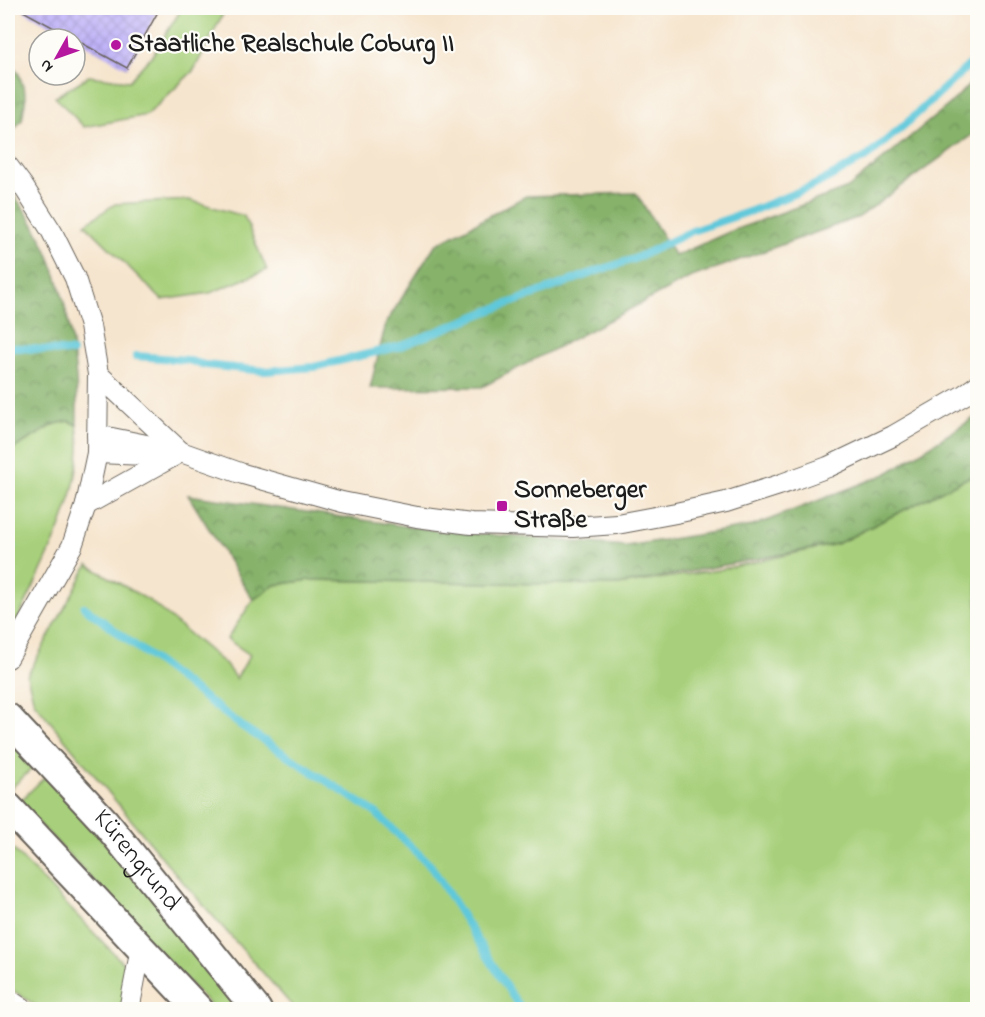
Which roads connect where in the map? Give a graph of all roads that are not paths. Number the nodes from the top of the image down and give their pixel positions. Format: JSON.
{"nodes":[{"id":1,"x":8,"y":166,"type":"edge"},
{"id":2,"x":98,"y":374,"type":"junction"},
{"id":3,"x":978,"y":385,"type":"edge"},
{"id":4,"x":97,"y":444,"type":"junction"},
{"id":5,"x":180,"y":452,"type":"junction"},
{"id":6,"x":86,"y":505,"type":"junction"},
{"id":7,"x":8,"y":658,"type":"edge"},
{"id":8,"x":8,"y":718,"type":"edge"},
{"id":9,"x":8,"y":807,"type":"edge"},
{"id":10,"x":141,"y":948,"type":"junction"},
{"id":11,"x":8,"y":999,"type":"edge"},
{"id":12,"x":24,"y":1010,"type":"edge"},
{"id":13,"x":129,"y":1010,"type":"edge"},
{"id":14,"x":199,"y":1010,"type":"edge"},
{"id":15,"x":257,"y":1010,"type":"edge"}],
"edges":[{"from":1,"to":2,"type":"street"},
{"from":2,"to":4,"type":"street"},
{"from":2,"to":5,"type":"street"},
{"from":3,"to":5,"type":"street"},
{"from":4,"to":5,"type":"street"},
{"from":4,"to":6,"type":"street"},
{"from":5,"to":6,"type":"street"},
{"from":6,"to":7,"type":"street"},
{"from":8,"to":15,"type":"main road","name":"Kürengrund"},
{"from":9,"to":10,"type":"main road","name":"Kürengrund"},
{"from":10,"to":13,"type":"street"},
{"from":10,"to":14,"type":"main road","name":"Kürengrund"},
{"from":11,"to":12,"type":"street"}]}
